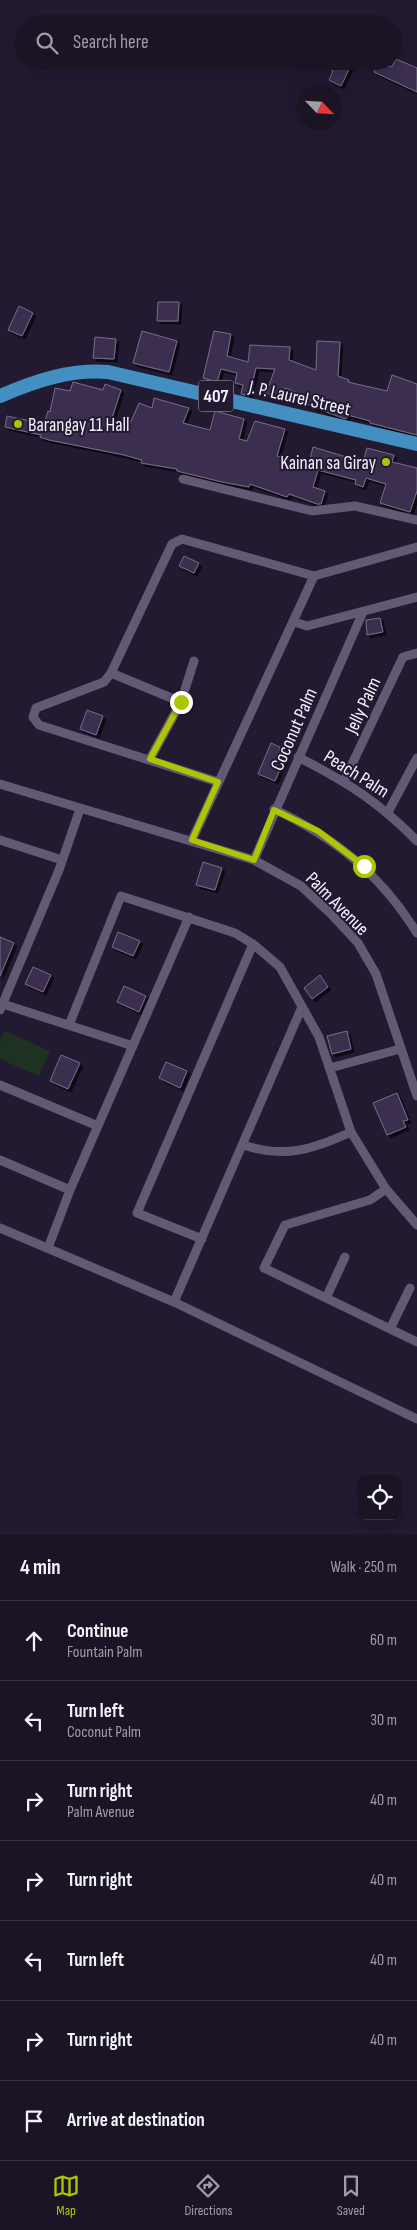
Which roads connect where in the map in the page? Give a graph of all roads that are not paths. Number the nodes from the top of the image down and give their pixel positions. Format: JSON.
{"nodes":[{"id":1,"x":0,"y":396,"type":"edge"},
{"id":2,"x":417,"y":444,"type":"edge"},
{"id":3,"x":183,"y":479,"type":"dead end"},
{"id":4,"x":417,"y":520,"type":"edge"},
{"id":5,"x":417,"y":547,"type":"edge"},
{"id":6,"x":314,"y":576,"type":"junction"},
{"id":7,"x":417,"y":597,"type":"edge"},
{"id":8,"x":363,"y":612,"type":"junction"},
{"id":9,"x":294,"y":622,"type":"junction"},
{"id":10,"x":417,"y":653,"type":"edge"},
{"id":11,"x":194,"y":661,"type":"dead end"},
{"id":12,"x":111,"y":673,"type":"junction"},
{"id":13,"x":181,"y":702,"type":"junction"},
{"id":14,"x":298,"y":757,"type":"junction"},
{"id":15,"x":417,"y":758,"type":"edge"},
{"id":16,"x":150,"y":759,"type":"junction"},
{"id":17,"x":344,"y":781,"type":"junction"},
{"id":18,"x":218,"y":782,"type":"junction"},
{"id":19,"x":0,"y":784,"type":"edge"},
{"id":20,"x":80,"y":810,"type":"junction"},
{"id":21,"x":274,"y":810,"type":"junction"},
{"id":22,"x":388,"y":812,"type":"junction"},
{"id":23,"x":0,"y":840,"type":"edge"},
{"id":24,"x":192,"y":840,"type":"junction"},
{"id":25,"x":417,"y":841,"type":"edge"},
{"id":26,"x":62,"y":860,"type":"junction"},
{"id":27,"x":254,"y":860,"type":"junction"},
{"id":28,"x":189,"y":917,"type":"junction"},
{"id":29,"x":417,"y":933,"type":"edge"},
{"id":30,"x":253,"y":944,"type":"junction"},
{"id":31,"x":1,"y":1007,"type":"edge"},
{"id":32,"x":302,"y":1007,"type":"junction"},
{"id":33,"x":69,"y":1025,"type":"junction"},
{"id":34,"x":133,"y":1046,"type":"junction"},
{"id":35,"x":400,"y":1049,"type":"junction"},
{"id":36,"x":330,"y":1068,"type":"junction"},
{"id":37,"x":0,"y":1085,"type":"edge"},
{"id":38,"x":416,"y":1094,"type":"edge"},
{"id":39,"x":98,"y":1126,"type":"junction"},
{"id":40,"x":351,"y":1132,"type":"junction"},
{"id":41,"x":244,"y":1145,"type":"junction"},
{"id":42,"x":0,"y":1160,"type":"edge"},
{"id":43,"x":386,"y":1189,"type":"junction"},
{"id":44,"x":70,"y":1190,"type":"junction"},
{"id":45,"x":417,"y":1225,"type":"edge"},
{"id":46,"x":0,"y":1228,"type":"edge"},
{"id":47,"x":202,"y":1239,"type":"junction"},
{"id":48,"x":48,"y":1248,"type":"junction"},
{"id":49,"x":345,"y":1257,"type":"dead end"},
{"id":50,"x":410,"y":1288,"type":"dead end"},
{"id":51,"x":326,"y":1298,"type":"junction"},
{"id":52,"x":174,"y":1302,"type":"junction"},
{"id":53,"x":390,"y":1329,"type":"junction"},
{"id":54,"x":417,"y":1342,"type":"edge"},
{"id":55,"x":417,"y":1419,"type":"edge"}],
"edges":[{"from":1,"to":2,"type":"main road","name":"J. P. Laurel Street","number":"407"},
{"from":3,"to":4,"type":"street"},
{"from":5,"to":6,"type":"street"},
{"from":6,"to":9,"type":"street"},
{"from":6,"to":12,"type":"street"},
{"from":7,"to":8,"type":"street"},
{"from":8,"to":9,"type":"street"},
{"from":8,"to":14,"type":"street","name":"Coconut Palm"},
{"from":9,"to":18,"type":"street"},
{"from":10,"to":17,"type":"street","name":"Jelly Palm"},
{"from":11,"to":13,"type":"street"},
{"from":12,"to":13,"type":"street"},
{"from":12,"to":16,"type":"street"},
{"from":13,"to":16,"type":"street"},
{"from":14,"to":17,"type":"street","name":"Peach Palm"},
{"from":14,"to":21,"type":"street","name":"Coconut Palm"},
{"from":15,"to":22,"type":"street"},
{"from":16,"to":18,"type":"street"},
{"from":17,"to":22,"type":"street","name":"Peach Palm"},
{"from":18,"to":24,"type":"street"},
{"from":19,"to":20,"type":"street","name":"Palm Avenue"},
{"from":20,"to":24,"type":"street","name":"Palm Avenue"},
{"from":20,"to":26,"type":"street"},
{"from":21,"to":27,"type":"street","name":"Coconut Palm"},
{"from":21,"to":29,"type":"street"},
{"from":22,"to":25,"type":"street","name":"Peach Palm"},
{"from":23,"to":26,"type":"street"},
{"from":24,"to":27,"type":"street","name":"Palm Avenue"},
{"from":26,"to":31,"type":"street"},
{"from":27,"to":35,"type":"street","name":"Palm Avenue"},
{"from":28,"to":30,"type":"street"},
{"from":28,"to":33,"type":"street"},
{"from":28,"to":34,"type":"street"},
{"from":30,"to":32,"type":"street"},
{"from":30,"to":47,"type":"street"},
{"from":31,"to":33,"type":"street"},
{"from":32,"to":36,"type":"street"},
{"from":32,"to":41,"type":"street"},
{"from":33,"to":34,"type":"street"},
{"from":34,"to":39,"type":"street"},
{"from":35,"to":36,"type":"street"},
{"from":35,"to":38,"type":"street","name":"Palm Avenue"},
{"from":36,"to":40,"type":"street"},
{"from":37,"to":39,"type":"street"},
{"from":39,"to":44,"type":"street"},
{"from":40,"to":41,"type":"street"},
{"from":40,"to":43,"type":"street"},
{"from":41,"to":47,"type":"street"},
{"from":42,"to":44,"type":"street"},
{"from":43,"to":45,"type":"street"},
{"from":43,"to":51,"type":"street"},
{"from":44,"to":48,"type":"street"},
{"from":46,"to":48,"type":"street"},
{"from":47,"to":52,"type":"street"},
{"from":48,"to":52,"type":"street"},
{"from":49,"to":51,"type":"street"},
{"from":50,"to":53,"type":"street"},
{"from":51,"to":53,"type":"street"},
{"from":52,"to":55,"type":"street"},
{"from":53,"to":54,"type":"street"}]}
